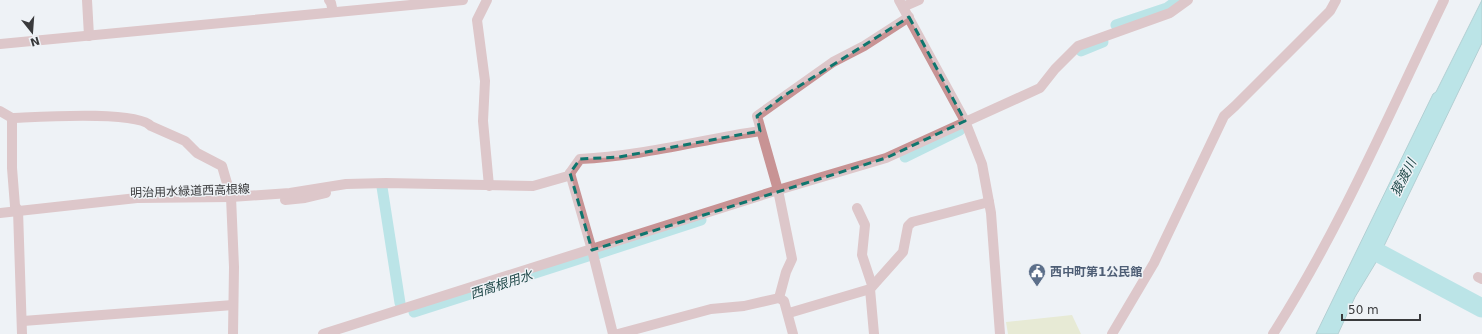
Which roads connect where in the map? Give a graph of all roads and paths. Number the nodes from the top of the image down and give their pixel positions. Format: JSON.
{"nodes":[{"id":1,"x":87,"y":0,"type":"edge"},
{"id":2,"x":329,"y":0,"type":"edge"},
{"id":3,"x":463,"y":0,"type":"edge"},
{"id":4,"x":487,"y":0,"type":"edge"},
{"id":5,"x":919,"y":0,"type":"edge"},
{"id":6,"x":1188,"y":0,"type":"edge"},
{"id":7,"x":1336,"y":0,"type":"edge"},
{"id":8,"x":1444,"y":0,"type":"edge"},
{"id":9,"x":901,"y":3,"type":"edge"},
{"id":10,"x":333,"y":12,"type":"junction"},
{"id":11,"x":908,"y":17,"type":"junction"},
{"id":12,"x":89,"y":36,"type":"junction"},
{"id":13,"x":0,"y":44,"type":"edge"},
{"id":14,"x":0,"y":111,"type":"edge"},
{"id":15,"x":12,"y":118,"type":"junction"},
{"id":16,"x":965,"y":121,"type":"junction"},
{"id":17,"x":760,"y":130,"type":"junction"},
{"id":18,"x":570,"y":173,"type":"junction"},
{"id":19,"x":489,"y":186,"type":"junction"},
{"id":20,"x":380,"y":189,"type":"dead end"},
{"id":21,"x":778,"y":190,"type":"junction"},
{"id":22,"x":231,"y":201,"type":"junction"},
{"id":23,"x":989,"y":202,"type":"junction"},
{"id":24,"x":857,"y":208,"type":"dead end"},
{"id":25,"x":0,"y":212,"type":"edge"},
{"id":26,"x":18,"y":213,"type":"junction"},
{"id":27,"x":0,"y":218,"type":"edge"},
{"id":28,"x":592,"y":250,"type":"junction"},
{"id":29,"x":871,"y":287,"type":"junction"},
{"id":30,"x":779,"y":298,"type":"junction"},
{"id":31,"x":234,"y":305,"type":"junction"},
{"id":32,"x":789,"y":313,"type":"junction"},
{"id":33,"x":23,"y":321,"type":"junction"},
{"id":34,"x":22,"y":334,"type":"edge"},
{"id":35,"x":233,"y":334,"type":"edge"},
{"id":36,"x":323,"y":334,"type":"edge"},
{"id":37,"x":613,"y":334,"type":"edge"},
{"id":38,"x":618,"y":334,"type":"edge"},
{"id":39,"x":793,"y":334,"type":"edge"},
{"id":40,"x":874,"y":334,"type":"edge"},
{"id":41,"x":1000,"y":334,"type":"edge"},
{"id":42,"x":1112,"y":334,"type":"edge"},
{"id":43,"x":1273,"y":334,"type":"edge"}],
"edges":[{"from":1,"to":12,"type":"street"},
{"from":2,"to":10,"type":"street"},
{"from":3,"to":10,"type":"street"},
{"from":4,"to":19,"type":"street"},
{"from":5,"to":9,"type":"street"},
{"from":6,"to":16,"type":"street"},
{"from":7,"to":42,"type":"street"},
{"from":8,"to":43,"type":"street"},
{"from":9,"to":11,"type":"street"},
{"from":10,"to":12,"type":"street"},
{"from":11,"to":16,"type":"street"},
{"from":11,"to":17,"type":"street"},
{"from":12,"to":13,"type":"street"},
{"from":14,"to":15,"type":"street"},
{"from":15,"to":22,"type":"street"},
{"from":15,"to":26,"type":"street"},
{"from":16,"to":21,"type":"street"},
{"from":16,"to":23,"type":"street"},
{"from":17,"to":18,"type":"street"},
{"from":17,"to":21,"type":"street"},
{"from":18,"to":19,"type":"street"},
{"from":18,"to":28,"type":"street"},
{"from":19,"to":22,"type":"street"},
{"from":20,"to":22,"type":"street","name":"明治用水緑道西高根線"},
{"from":21,"to":28,"type":"street"},
{"from":21,"to":30,"type":"street"},
{"from":22,"to":26,"type":"street"},
{"from":22,"to":31,"type":"street"},
{"from":23,"to":29,"type":"street"},
{"from":23,"to":41,"type":"street"},
{"from":24,"to":29,"type":"street"},
{"from":25,"to":26,"type":"street"},
{"from":26,"to":27,"type":"street"},
{"from":26,"to":33,"type":"street"},
{"from":28,"to":36,"type":"street"},
{"from":28,"to":37,"type":"street"},
{"from":29,"to":32,"type":"street"},
{"from":29,"to":40,"type":"street"},
{"from":30,"to":32,"type":"street"},
{"from":30,"to":38,"type":"street"},
{"from":31,"to":33,"type":"street"},
{"from":31,"to":35,"type":"street"},
{"from":32,"to":39,"type":"street"},
{"from":33,"to":34,"type":"street"}]}
